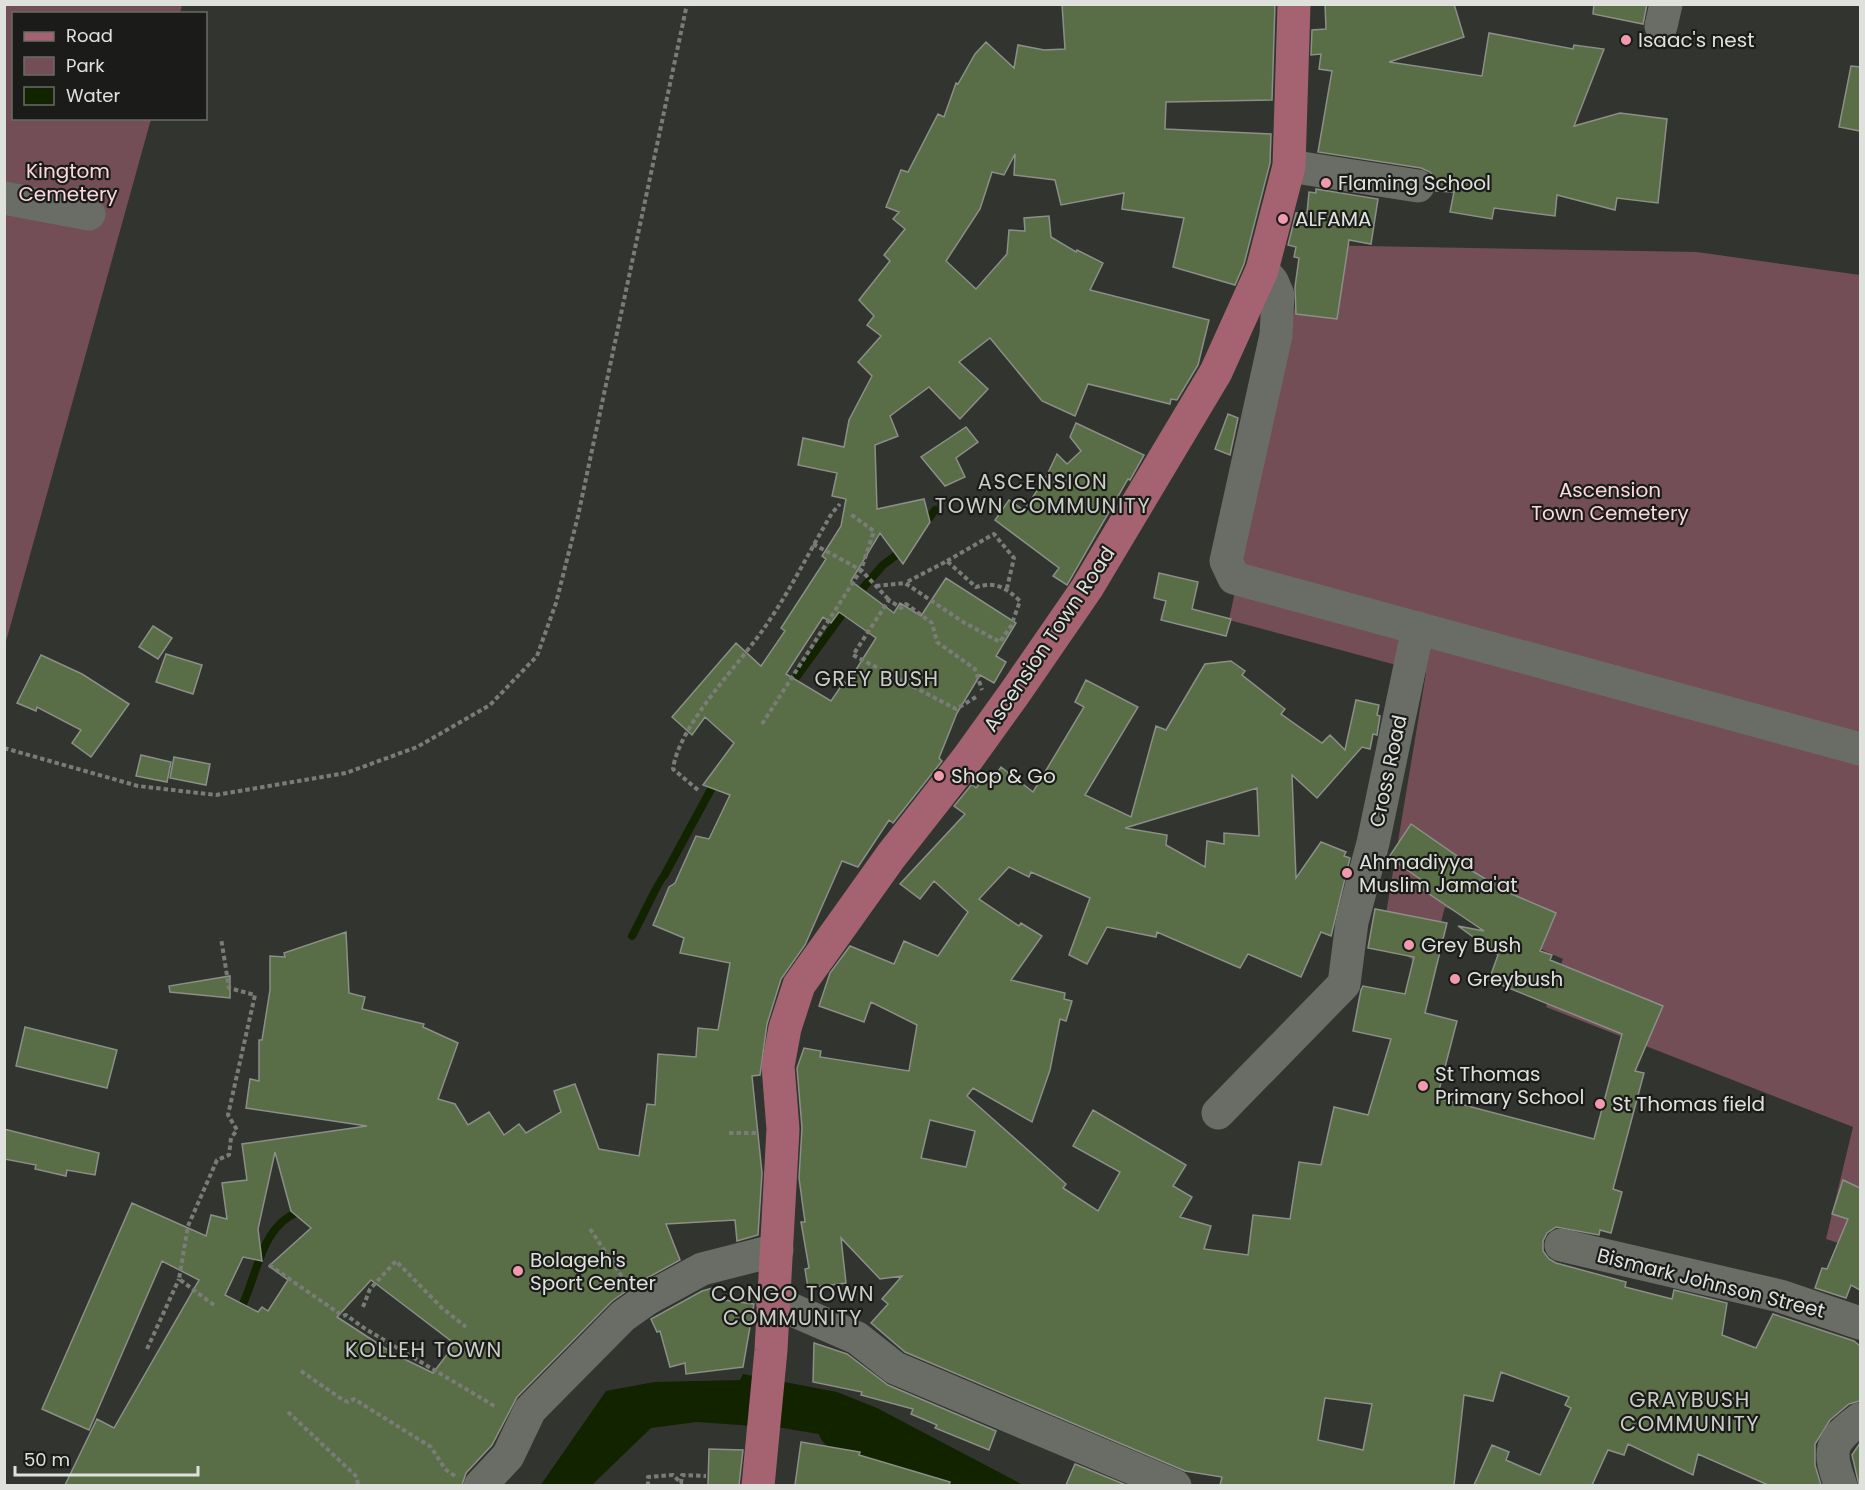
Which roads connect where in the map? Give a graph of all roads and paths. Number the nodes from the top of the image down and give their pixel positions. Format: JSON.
{"nodes":[{"id":1,"x":687,"y":4,"type":"edge"},
{"id":2,"x":1294,"y":4,"type":"edge"},
{"id":3,"x":1289,"y":166,"type":"junction"},
{"id":4,"x":1418,"y":186,"type":"dead end"},
{"id":5,"x":4,"y":198,"type":"edge"},
{"id":6,"x":89,"y":214,"type":"dead end"},
{"id":7,"x":1262,"y":270,"type":"junction"},
{"id":8,"x":840,"y":504,"type":"dead end"},
{"id":9,"x":849,"y":513,"type":"dead end"},
{"id":10,"x":813,"y":544,"type":"junction"},
{"id":11,"x":947,"y":561,"type":"junction"},
{"id":12,"x":861,"y":570,"type":"junction"},
{"id":13,"x":905,"y":583,"type":"junction"},
{"id":14,"x":876,"y":586,"type":"junction"},
{"id":15,"x":1007,"y":588,"type":"junction"},
{"id":16,"x":889,"y":600,"type":"junction"},
{"id":17,"x":1418,"y":628,"type":"junction"},
{"id":18,"x":983,"y":693,"type":"junction"},
{"id":19,"x":978,"y":701,"type":"dead end"},
{"id":20,"x":762,"y":724,"type":"dead end"},
{"id":21,"x":4,"y":748,"type":"edge"},
{"id":22,"x":1860,"y":749,"type":"edge"},
{"id":23,"x":698,"y":790,"type":"dead end"},
{"id":24,"x":221,"y":938,"type":"dead end"},
{"id":25,"x":1218,"y":1113,"type":"dead end"},
{"id":26,"x":590,"y":1229,"type":"dead end"},
{"id":27,"x":1561,"y":1245,"type":"dead end"},
{"id":28,"x":777,"y":1250,"type":"junction"},
{"id":29,"x":269,"y":1265,"type":"dead end"},
{"id":30,"x":179,"y":1279,"type":"junction"},
{"id":31,"x":627,"y":1284,"type":"dead end"},
{"id":32,"x":772,"y":1301,"type":"junction"},
{"id":33,"x":214,"y":1305,"type":"dead end"},
{"id":34,"x":363,"y":1307,"type":"dead end"},
{"id":35,"x":1860,"y":1323,"type":"edge"},
{"id":36,"x":466,"y":1327,"type":"dead end"},
{"id":37,"x":147,"y":1349,"type":"dead end"},
{"id":38,"x":301,"y":1371,"type":"dead end"},
{"id":39,"x":496,"y":1407,"type":"dead end"},
{"id":40,"x":288,"y":1412,"type":"dead end"},
{"id":41,"x":1860,"y":1419,"type":"edge"},
{"id":42,"x":760,"y":1471,"type":"edge"},
{"id":43,"x":706,"y":1476,"type":"dead end"},
{"id":44,"x":469,"y":1482,"type":"edge"},
{"id":45,"x":358,"y":1485,"type":"edge"},
{"id":46,"x":648,"y":1485,"type":"edge"},
{"id":47,"x":1175,"y":1485,"type":"edge"},
{"id":48,"x":1841,"y":1485,"type":"edge"}],
"edges":[{"from":1,"to":21,"type":"path"},
{"from":2,"to":3,"type":"main road","name":"Ascension Town Road"},
{"from":3,"to":4,"type":"street"},
{"from":3,"to":7,"type":"main road","name":"Ascension Town Road"},
{"from":5,"to":6,"type":"street"},
{"from":7,"to":17,"type":"street"},
{"from":7,"to":28,"type":"main road","name":"Ascension Town Road"},
{"from":8,"to":10,"type":"path"},
{"from":9,"to":12,"type":"path"},
{"from":10,"to":12,"type":"path"},
{"from":10,"to":23,"type":"path"},
{"from":11,"to":13,"type":"path"},
{"from":11,"to":15,"type":"path"},
{"from":11,"to":15,"type":"path"},
{"from":12,"to":14,"type":"path"},
{"from":12,"to":20,"type":"path"},
{"from":13,"to":14,"type":"path"},
{"from":13,"to":15,"type":"path"},
{"from":14,"to":16,"type":"path"},
{"from":16,"to":18,"type":"path"},
{"from":16,"to":18,"type":"path"},
{"from":17,"to":22,"type":"street"},
{"from":17,"to":25,"type":"street","name":"Cross Road"},
{"from":18,"to":19,"type":"path"},
{"from":24,"to":30,"type":"path"},
{"from":26,"to":31,"type":"path"},
{"from":27,"to":35,"type":"street","name":"Bismark Johnson Street"},
{"from":28,"to":32,"type":"main road","name":"Ascension Town Road"},
{"from":28,"to":44,"type":"street"},
{"from":29,"to":39,"type":"path"},
{"from":30,"to":33,"type":"path"},
{"from":30,"to":37,"type":"path"},
{"from":32,"to":42,"type":"main road","name":"Ascension Town Road"},
{"from":32,"to":47,"type":"street"},
{"from":34,"to":36,"type":"path"},
{"from":38,"to":44,"type":"path"},
{"from":40,"to":45,"type":"path"},
{"from":41,"to":48,"type":"street"},
{"from":43,"to":46,"type":"path"}]}
